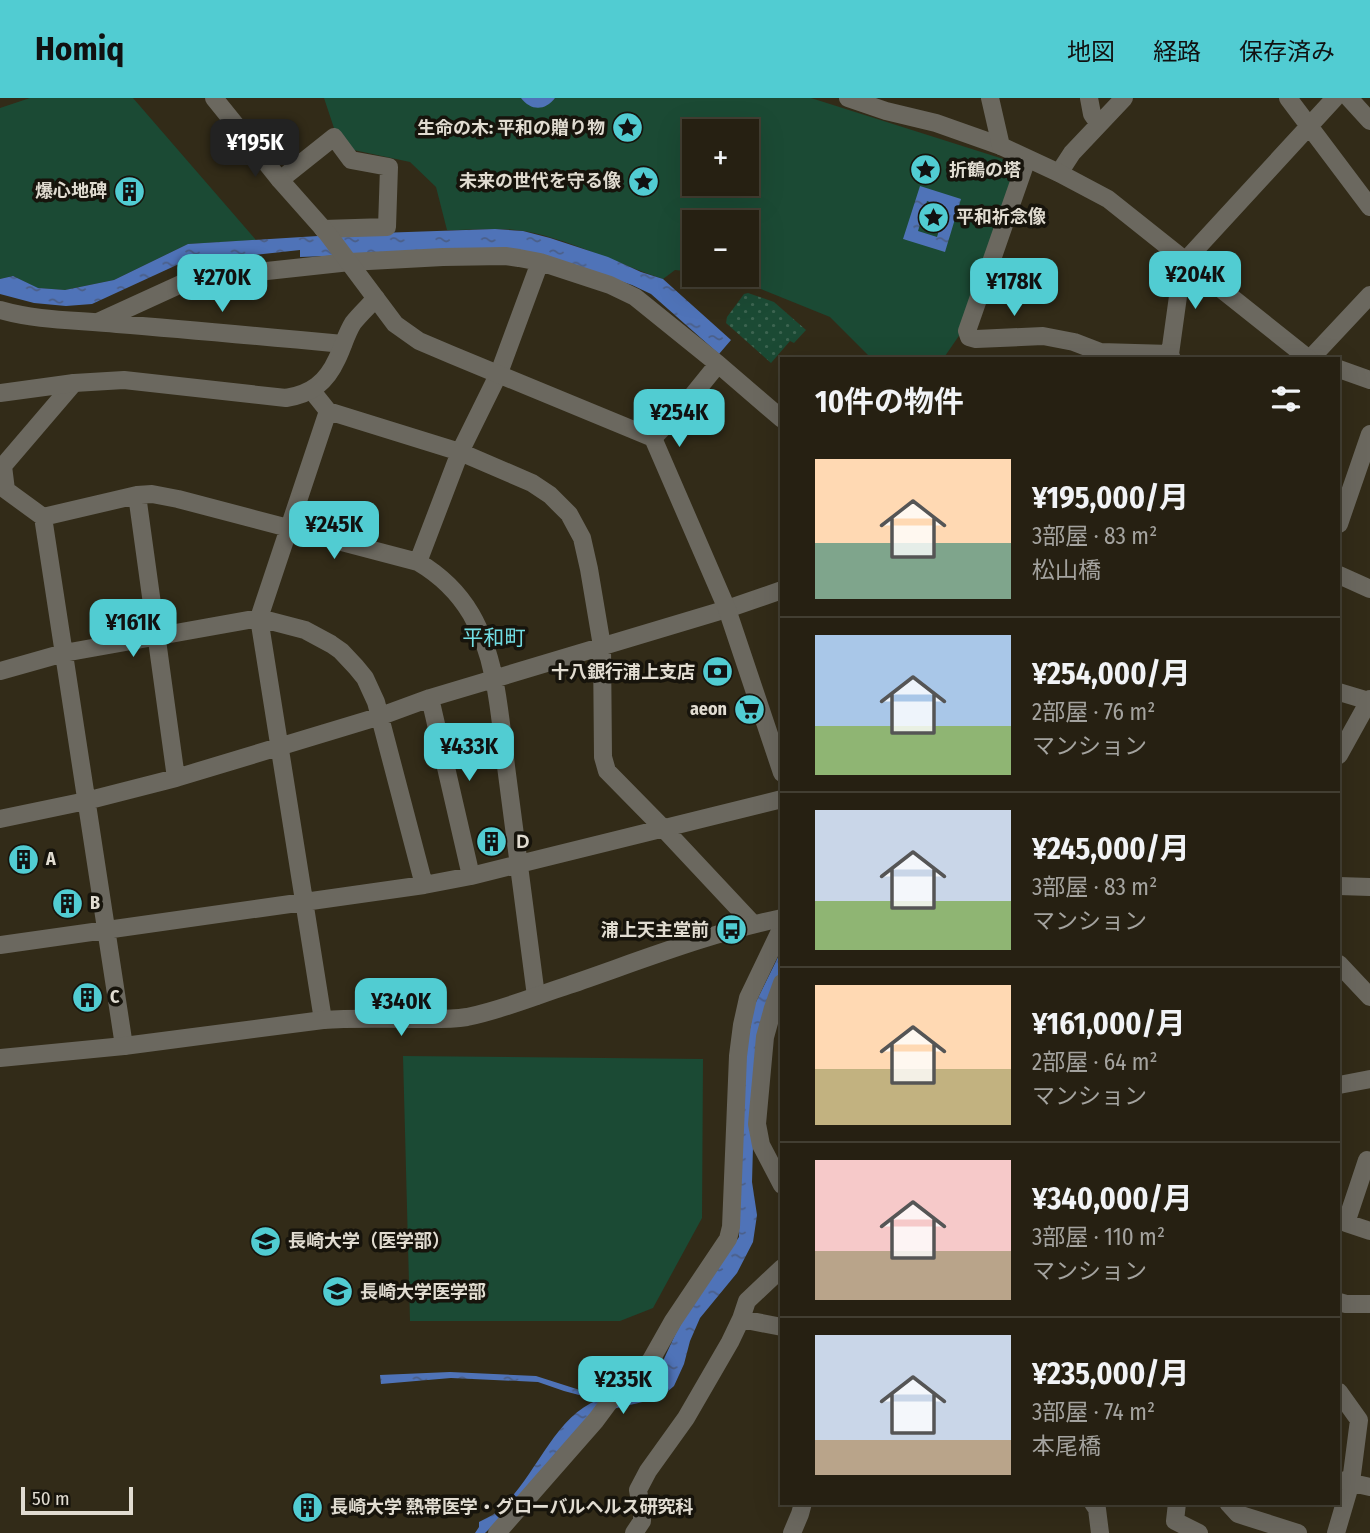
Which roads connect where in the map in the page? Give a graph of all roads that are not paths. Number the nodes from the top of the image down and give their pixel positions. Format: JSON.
{"nodes":[{"id":1,"x":214,"y":98,"type":"edge"},
{"id":2,"x":848,"y":98,"type":"edge"},
{"id":3,"x":990,"y":98,"type":"edge"},
{"id":4,"x":1088,"y":98,"type":"edge"},
{"id":5,"x":1124,"y":98,"type":"edge"},
{"id":6,"x":1288,"y":98,"type":"edge"},
{"id":7,"x":1335,"y":98,"type":"edge"},
{"id":8,"x":1349,"y":98,"type":"edge"},
{"id":9,"x":1370,"y":121,"type":"edge"},
{"id":10,"x":1099,"y":124,"type":"junction"},
{"id":11,"x":1309,"y":125,"type":"junction"},
{"id":12,"x":1001,"y":146,"type":"junction"},
{"id":13,"x":1027,"y":159,"type":"junction"},
{"id":14,"x":1059,"y":173,"type":"junction"},
{"id":15,"x":280,"y":180,"type":"junction"},
{"id":16,"x":1370,"y":207,"type":"edge"},
{"id":17,"x":325,"y":231,"type":"junction"},
{"id":18,"x":349,"y":260,"type":"junction"},
{"id":19,"x":1185,"y":261,"type":"junction"},
{"id":20,"x":540,"y":262,"type":"junction"},
{"id":21,"x":1370,"y":295,"type":"edge"},
{"id":22,"x":376,"y":298,"type":"junction"},
{"id":23,"x":0,"y":310,"type":"edge"},
{"id":24,"x":98,"y":322,"type":"junction"},
{"id":25,"x":343,"y":344,"type":"junction"},
{"id":26,"x":1171,"y":357,"type":"edge"},
{"id":27,"x":1307,"y":357,"type":"edge"},
{"id":28,"x":1312,"y":357,"type":"edge"},
{"id":29,"x":718,"y":364,"type":"junction"},
{"id":30,"x":1340,"y":369,"type":"edge"},
{"id":31,"x":499,"y":373,"type":"junction"},
{"id":32,"x":1370,"y":380,"type":"edge"},
{"id":33,"x":74,"y":383,"type":"junction"},
{"id":34,"x":312,"y":391,"type":"junction"},
{"id":35,"x":0,"y":393,"type":"edge"},
{"id":36,"x":328,"y":411,"type":"junction"},
{"id":37,"x":780,"y":417,"type":"edge"},
{"id":38,"x":1370,"y":433,"type":"edge"},
{"id":39,"x":653,"y":438,"type":"junction"},
{"id":40,"x":460,"y":452,"type":"junction"},
{"id":41,"x":137,"y":495,"type":"junction"},
{"id":42,"x":43,"y":517,"type":"junction"},
{"id":43,"x":1340,"y":521,"type":"edge"},
{"id":44,"x":289,"y":529,"type":"junction"},
{"id":45,"x":418,"y":562,"type":"junction"},
{"id":46,"x":1340,"y":575,"type":"edge"},
{"id":47,"x":1370,"y":589,"type":"edge"},
{"id":48,"x":780,"y":591,"type":"edge"},
{"id":49,"x":727,"y":610,"type":"junction"},
{"id":50,"x":259,"y":618,"type":"junction"},
{"id":51,"x":157,"y":635,"type":"junction"},
{"id":52,"x":602,"y":646,"type":"junction"},
{"id":53,"x":64,"y":653,"type":"junction"},
{"id":54,"x":0,"y":671,"type":"edge"},
{"id":55,"x":494,"y":679,"type":"junction"},
{"id":56,"x":1340,"y":692,"type":"edge"},
{"id":57,"x":430,"y":698,"type":"junction"},
{"id":58,"x":1370,"y":700,"type":"edge"},
{"id":59,"x":381,"y":716,"type":"junction"},
{"id":60,"x":281,"y":745,"type":"junction"},
{"id":61,"x":1340,"y":753,"type":"edge"},
{"id":62,"x":780,"y":767,"type":"edge"},
{"id":63,"x":176,"y":778,"type":"junction"},
{"id":64,"x":86,"y":800,"type":"junction"},
{"id":65,"x":780,"y":800,"type":"edge"},
{"id":66,"x":0,"y":819,"type":"edge"},
{"id":67,"x":664,"y":829,"type":"junction"},
{"id":68,"x":519,"y":864,"type":"junction"},
{"id":69,"x":471,"y":876,"type":"junction"},
{"id":70,"x":424,"y":886,"type":"junction"},
{"id":71,"x":1340,"y":886,"type":"edge"},
{"id":72,"x":1370,"y":887,"type":"edge"},
{"id":73,"x":305,"y":903,"type":"junction"},
{"id":74,"x":780,"y":918,"type":"edge"},
{"id":75,"x":752,"y":924,"type":"junction"},
{"id":76,"x":106,"y":931,"type":"junction"},
{"id":77,"x":780,"y":940,"type":"edge"},
{"id":78,"x":0,"y":945,"type":"edge"},
{"id":79,"x":1340,"y":965,"type":"edge"},
{"id":80,"x":780,"y":989,"type":"edge"},
{"id":81,"x":536,"y":996,"type":"junction"},
{"id":82,"x":1370,"y":998,"type":"edge"},
{"id":83,"x":323,"y":1020,"type":"junction"},
{"id":84,"x":124,"y":1046,"type":"junction"},
{"id":85,"x":0,"y":1058,"type":"edge"},
{"id":86,"x":1370,"y":1079,"type":"edge"},
{"id":87,"x":1340,"y":1085,"type":"edge"},
{"id":88,"x":1367,"y":1160,"type":"dead end"},
{"id":89,"x":780,"y":1181,"type":"edge"},
{"id":90,"x":1370,"y":1231,"type":"edge"},
{"id":91,"x":780,"y":1270,"type":"edge"},
{"id":92,"x":1340,"y":1302,"type":"edge"},
{"id":93,"x":1370,"y":1304,"type":"edge"},
{"id":94,"x":741,"y":1319,"type":"junction"},
{"id":95,"x":780,"y":1327,"type":"edge"},
{"id":96,"x":1340,"y":1393,"type":"edge"},
{"id":97,"x":1364,"y":1420,"type":"edge"},
{"id":98,"x":1347,"y":1483,"type":"edge"},
{"id":99,"x":1370,"y":1487,"type":"edge"},
{"id":100,"x":802,"y":1505,"type":"edge"},
{"id":101,"x":1094,"y":1505,"type":"edge"},
{"id":102,"x":1177,"y":1505,"type":"edge"},
{"id":103,"x":1230,"y":1505,"type":"edge"},
{"id":104,"x":1291,"y":1531,"type":"edge"},
{"id":105,"x":497,"y":1533,"type":"edge"},
{"id":106,"x":634,"y":1533,"type":"edge"},
{"id":107,"x":792,"y":1533,"type":"edge"},
{"id":108,"x":1100,"y":1533,"type":"edge"},
{"id":109,"x":1199,"y":1533,"type":"edge"},
{"id":110,"x":1336,"y":1533,"type":"edge"}],
"edges":[{"from":1,"to":15,"type":"street"},
{"from":2,"to":12,"type":"street"},
{"from":3,"to":12,"type":"street"},
{"from":4,"to":10,"type":"street"},
{"from":5,"to":10,"type":"street"},
{"from":6,"to":11,"type":"street"},
{"from":7,"to":11,"type":"street"},
{"from":8,"to":9,"type":"street"},
{"from":10,"to":14,"type":"street"},
{"from":11,"to":16,"type":"street"},
{"from":11,"to":19,"type":"street"},
{"from":12,"to":13,"type":"street"},
{"from":13,"to":14,"type":"street"},
{"from":13,"to":26,"type":"street"},
{"from":14,"to":19,"type":"street"},
{"from":15,"to":17,"type":"street"},
{"from":15,"to":17,"type":"street"},
{"from":17,"to":18,"type":"street"},
{"from":18,"to":20,"type":"street"},
{"from":18,"to":22,"type":"street"},
{"from":18,"to":24,"type":"street"},
{"from":19,"to":26,"type":"street"},
{"from":19,"to":27,"type":"street"},
{"from":20,"to":29,"type":"street"},
{"from":20,"to":31,"type":"street"},
{"from":21,"to":28,"type":"street"},
{"from":22,"to":25,"type":"street"},
{"from":22,"to":31,"type":"street"},
{"from":23,"to":24,"type":"street"},
{"from":24,"to":25,"type":"street"},
{"from":25,"to":34,"type":"street"},
{"from":29,"to":37,"type":"street"},
{"from":29,"to":39,"type":"street"},
{"from":30,"to":32,"type":"street"},
{"from":31,"to":39,"type":"street"},
{"from":31,"to":40,"type":"street"},
{"from":33,"to":34,"type":"street"},
{"from":33,"to":35,"type":"street"},
{"from":33,"to":42,"type":"street"},
{"from":34,"to":36,"type":"street"},
{"from":36,"to":40,"type":"street"},
{"from":36,"to":44,"type":"street"},
{"from":38,"to":43,"type":"street"},
{"from":39,"to":49,"type":"street"},
{"from":40,"to":45,"type":"street"},
{"from":40,"to":52,"type":"street"},
{"from":41,"to":42,"type":"street"},
{"from":41,"to":44,"type":"street"},
{"from":41,"to":51,"type":"street"},
{"from":42,"to":53,"type":"street"},
{"from":44,"to":45,"type":"street"},
{"from":44,"to":50,"type":"street"},
{"from":45,"to":55,"type":"street"},
{"from":46,"to":47,"type":"street"},
{"from":48,"to":49,"type":"street"},
{"from":49,"to":52,"type":"street"},
{"from":49,"to":62,"type":"street"},
{"from":50,"to":51,"type":"street"},
{"from":50,"to":59,"type":"street"},
{"from":50,"to":60,"type":"street"},
{"from":51,"to":53,"type":"street"},
{"from":51,"to":63,"type":"street"},
{"from":52,"to":55,"type":"street"},
{"from":52,"to":67,"type":"street"},
{"from":53,"to":54,"type":"street"},
{"from":53,"to":64,"type":"street"},
{"from":55,"to":57,"type":"street"},
{"from":55,"to":68,"type":"street"},
{"from":56,"to":58,"type":"street"},
{"from":57,"to":59,"type":"street"},
{"from":57,"to":69,"type":"street"},
{"from":58,"to":61,"type":"street"},
{"from":59,"to":60,"type":"street"},
{"from":59,"to":70,"type":"street"},
{"from":60,"to":63,"type":"street"},
{"from":60,"to":73,"type":"street"},
{"from":63,"to":64,"type":"street"},
{"from":64,"to":66,"type":"street"},
{"from":64,"to":76,"type":"street"},
{"from":65,"to":67,"type":"street"},
{"from":67,"to":68,"type":"street"},
{"from":67,"to":75,"type":"street"},
{"from":68,"to":69,"type":"street"},
{"from":68,"to":81,"type":"street"},
{"from":69,"to":70,"type":"street"},
{"from":70,"to":73,"type":"street"},
{"from":71,"to":72,"type":"street"},
{"from":73,"to":76,"type":"street"},
{"from":73,"to":83,"type":"street"},
{"from":74,"to":75,"type":"street"},
{"from":75,"to":81,"type":"street"},
{"from":76,"to":78,"type":"street"},
{"from":76,"to":84,"type":"street"},
{"from":77,"to":105,"type":"street"},
{"from":79,"to":82,"type":"street"},
{"from":80,"to":89,"type":"street"},
{"from":81,"to":83,"type":"street"},
{"from":83,"to":84,"type":"street"},
{"from":84,"to":85,"type":"street"},
{"from":86,"to":87,"type":"street"},
{"from":88,"to":90,"type":"street"},
{"from":91,"to":94,"type":"street"},
{"from":92,"to":93,"type":"street"},
{"from":94,"to":95,"type":"street"},
{"from":94,"to":106,"type":"street"},
{"from":96,"to":97,"type":"street"},
{"from":97,"to":98,"type":"street"},
{"from":98,"to":99,"type":"street"},
{"from":98,"to":110,"type":"street"},
{"from":100,"to":107,"type":"street"},
{"from":101,"to":108,"type":"street"},
{"from":102,"to":109,"type":"street"},
{"from":103,"to":104,"type":"street"}]}
